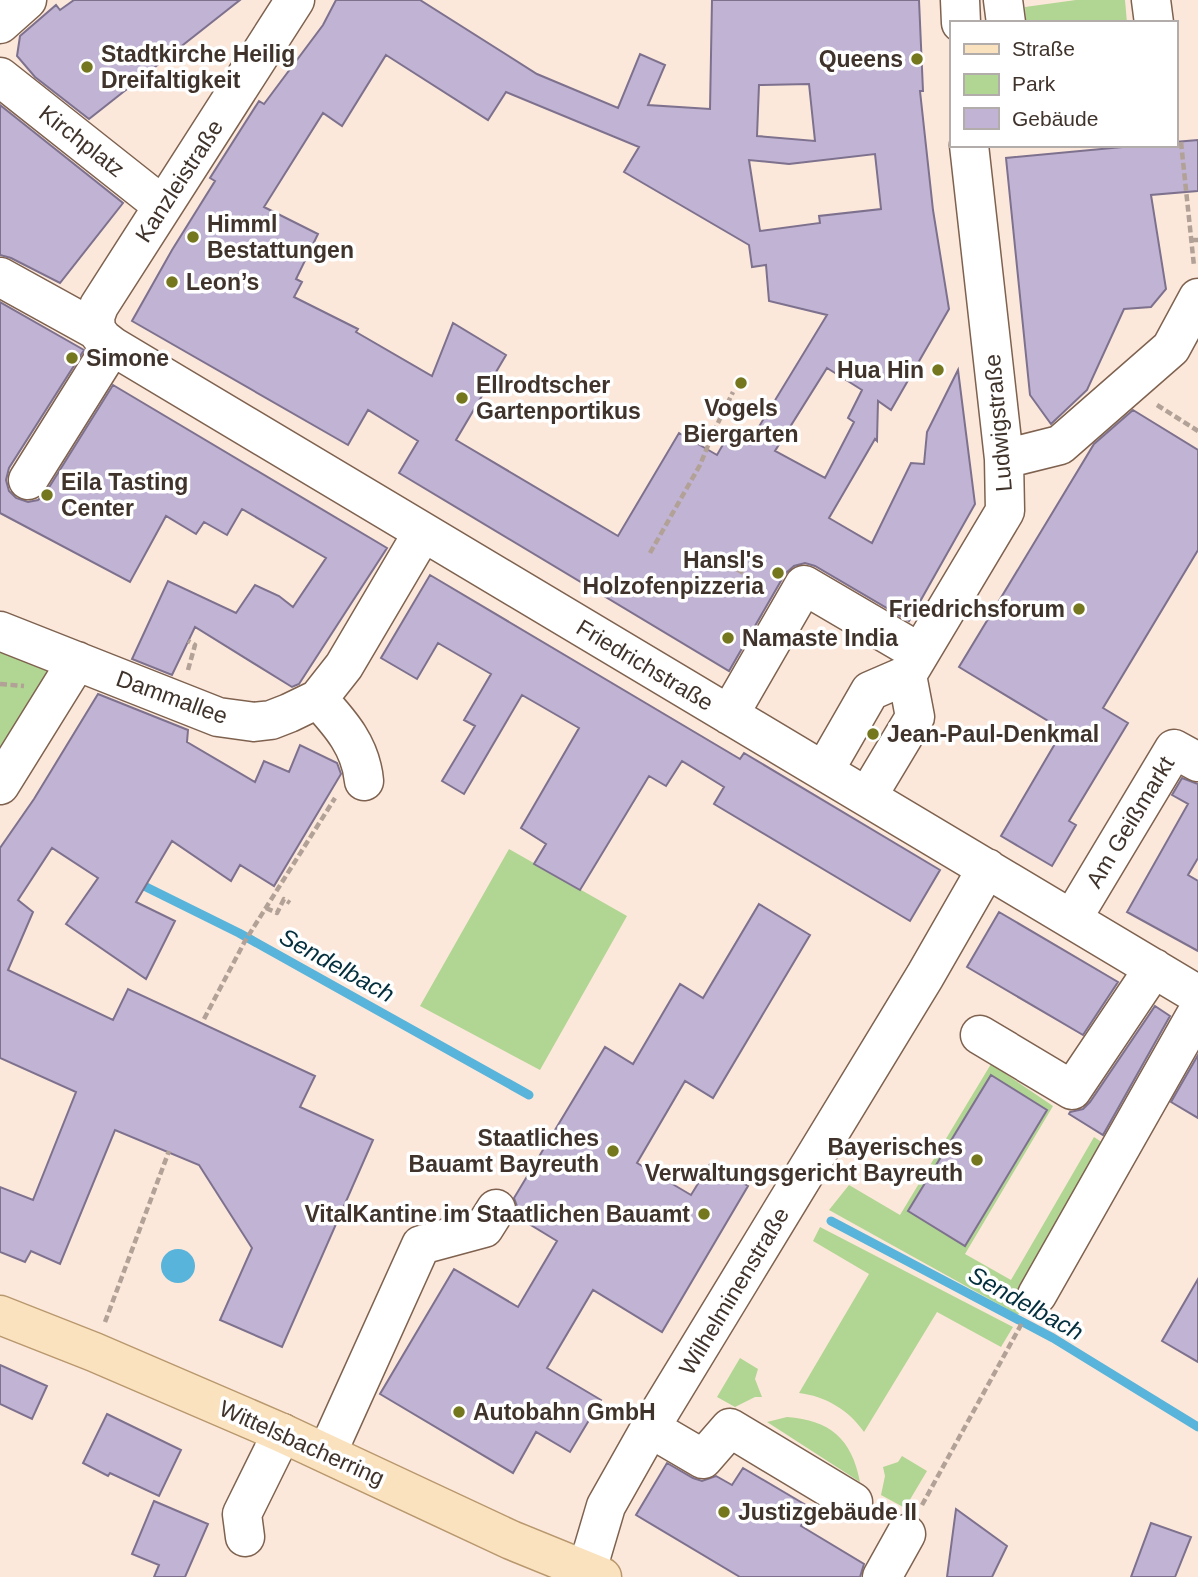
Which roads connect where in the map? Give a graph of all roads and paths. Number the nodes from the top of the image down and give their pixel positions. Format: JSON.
{"nodes":[{"id":1,"x":27,"y":0,"type":"edge"},
{"id":2,"x":295,"y":0,"type":"edge"},
{"id":3,"x":960,"y":0,"type":"edge"},
{"id":4,"x":1003,"y":0,"type":"edge"},
{"id":5,"x":1151,"y":0,"type":"edge"},
{"id":6,"x":961,"y":21,"type":"edge"},
{"id":7,"x":1006,"y":21,"type":"edge"},
{"id":8,"x":1154,"y":21,"type":"edge"},
{"id":9,"x":0,"y":24,"type":"edge"},
{"id":10,"x":0,"y":77,"type":"edge"},
{"id":11,"x":1181,"y":142,"type":"dead end"},
{"id":12,"x":970,"y":147,"type":"edge"},
{"id":13,"x":163,"y":206,"type":"junction"},
{"id":14,"x":1191,"y":240,"type":"junction"},
{"id":15,"x":1198,"y":240,"type":"edge"},
{"id":16,"x":0,"y":277,"type":"edge"},
{"id":17,"x":1198,"y":298,"type":"edge"},
{"id":18,"x":104,"y":338,"type":"junction"},
{"id":19,"x":1127,"y":386,"type":"junction"},
{"id":20,"x":733,"y":393,"type":"dead end"},
{"id":21,"x":1198,"y":431,"type":"edge"},
{"id":22,"x":1004,"y":459,"type":"junction"},
{"id":23,"x":28,"y":480,"type":"dead end"},
{"id":24,"x":423,"y":532,"type":"junction"},
{"id":25,"x":650,"y":553,"type":"dead end"},
{"id":26,"x":728,"y":564,"type":"dead end"},
{"id":27,"x":745,"y":574,"type":"dead end"},
{"id":28,"x":0,"y":631,"type":"edge"},
{"id":29,"x":77,"y":661,"type":"junction"},
{"id":30,"x":914,"y":664,"type":"junction"},
{"id":31,"x":318,"y":699,"type":"junction"},
{"id":32,"x":729,"y":715,"type":"junction"},
{"id":33,"x":1186,"y":755,"type":"edge"},
{"id":34,"x":824,"y":771,"type":"junction"},
{"id":35,"x":0,"y":785,"type":"edge"},
{"id":36,"x":351,"y":787,"type":"joint"},
{"id":37,"x":867,"y":797,"type":"junction"},
{"id":38,"x":987,"y":869,"type":"junction"},
{"id":39,"x":290,"y":903,"type":"dead end"},
{"id":40,"x":266,"y":908,"type":"junction"},
{"id":41,"x":1072,"y":919,"type":"junction"},
{"id":42,"x":1154,"y":968,"type":"junction"},
{"id":43,"x":1198,"y":995,"type":"edge"},
{"id":44,"x":1198,"y":1011,"type":"edge"},
{"id":45,"x":204,"y":1019,"type":"dead end"},
{"id":46,"x":979,"y":1035,"type":"dead end"},
{"id":47,"x":169,"y":1152,"type":"dead end"},
{"id":48,"x":496,"y":1209,"type":"dead end"},
{"id":49,"x":1037,"y":1294,"type":"dead end"},
{"id":50,"x":0,"y":1315,"type":"edge"},
{"id":51,"x":1011,"y":1343,"type":"dead end"},
{"id":52,"x":94,"y":1352,"type":"junction"},
{"id":53,"x":650,"y":1428,"type":"junction"},
{"id":54,"x":282,"y":1433,"type":"junction"},
{"id":55,"x":327,"y":1453,"type":"junction"},
{"id":56,"x":853,"y":1502,"type":"dead end"},
{"id":57,"x":906,"y":1534,"type":"joint"},
{"id":58,"x":245,"y":1537,"type":"dead end"},
{"id":59,"x":592,"y":1575,"type":"edge"},
{"id":60,"x":882,"y":1577,"type":"edge"}],
"edges":[{"from":1,"to":9,"type":"street"},
{"from":2,"to":13,"type":"street","name":"Kanzleistraße"},
{"from":3,"to":6,"type":"street"},
{"from":4,"to":7,"type":"street"},
{"from":5,"to":8,"type":"street"},
{"from":10,"to":13,"type":"street","name":"Kirchplatz"},
{"from":11,"to":14,"type":"path"},
{"from":12,"to":22,"type":"street","name":"Ludwigstraße"},
{"from":13,"to":18,"type":"street","name":"Kanzleistraße"},
{"from":14,"to":15,"type":"path"},
{"from":14,"to":17,"type":"path"},
{"from":16,"to":18,"type":"street","name":"Friedrichstraße"},
{"from":17,"to":19,"type":"street"},
{"from":18,"to":23,"type":"street","name":"Kanzleistraße"},
{"from":18,"to":24,"type":"street","name":"Friedrichstraße"},
{"from":19,"to":21,"type":"path"},
{"from":19,"to":22,"type":"street"},
{"from":20,"to":25,"type":"path"},
{"from":22,"to":30,"type":"street","name":"Ludwigstraße"},
{"from":24,"to":31,"type":"street","name":"Dammallee"},
{"from":24,"to":32,"type":"street","name":"Friedrichstraße"},
{"from":26,"to":27,"type":"path"},
{"from":28,"to":29,"type":"street","name":"Dammallee"},
{"from":29,"to":31,"type":"street","name":"Dammallee"},
{"from":29,"to":35,"type":"street"},
{"from":30,"to":32,"type":"street"},
{"from":30,"to":34,"type":"street"},
{"from":30,"to":37,"type":"street"},
{"from":31,"to":36,"type":"street"},
{"from":32,"to":34,"type":"street","name":"Friedrichstraße"},
{"from":33,"to":41,"type":"street","name":"Am Geißmarkt"},
{"from":34,"to":37,"type":"street","name":"Friedrichstraße"},
{"from":36,"to":40,"type":"path"},
{"from":37,"to":38,"type":"street","name":"Friedrichstraße"},
{"from":38,"to":41,"type":"street","name":"Friedrichstraße"},
{"from":38,"to":53,"type":"street","name":"Wilhelminenstraße"},
{"from":39,"to":40,"type":"path"},
{"from":40,"to":45,"type":"path"},
{"from":41,"to":42,"type":"street","name":"Friedrichstraße"},
{"from":42,"to":43,"type":"street","name":"Friedrichstraße"},
{"from":42,"to":46,"type":"street"},
{"from":44,"to":49,"type":"street"},
{"from":47,"to":52,"type":"path"},
{"from":48,"to":55,"type":"street"},
{"from":50,"to":52,"type":"main road","name":"Wittelsbacherring"},
{"from":51,"to":57,"type":"path"},
{"from":52,"to":54,"type":"main road","name":"Wittelsbacherring"},
{"from":53,"to":56,"type":"street"},
{"from":53,"to":59,"type":"street","name":"Wilhelminenstraße"},
{"from":54,"to":55,"type":"main road","name":"Wittelsbacherring"},
{"from":54,"to":58,"type":"street"},
{"from":55,"to":59,"type":"main road","name":"Wittelsbacherring"},
{"from":57,"to":60,"type":"street"}]}
